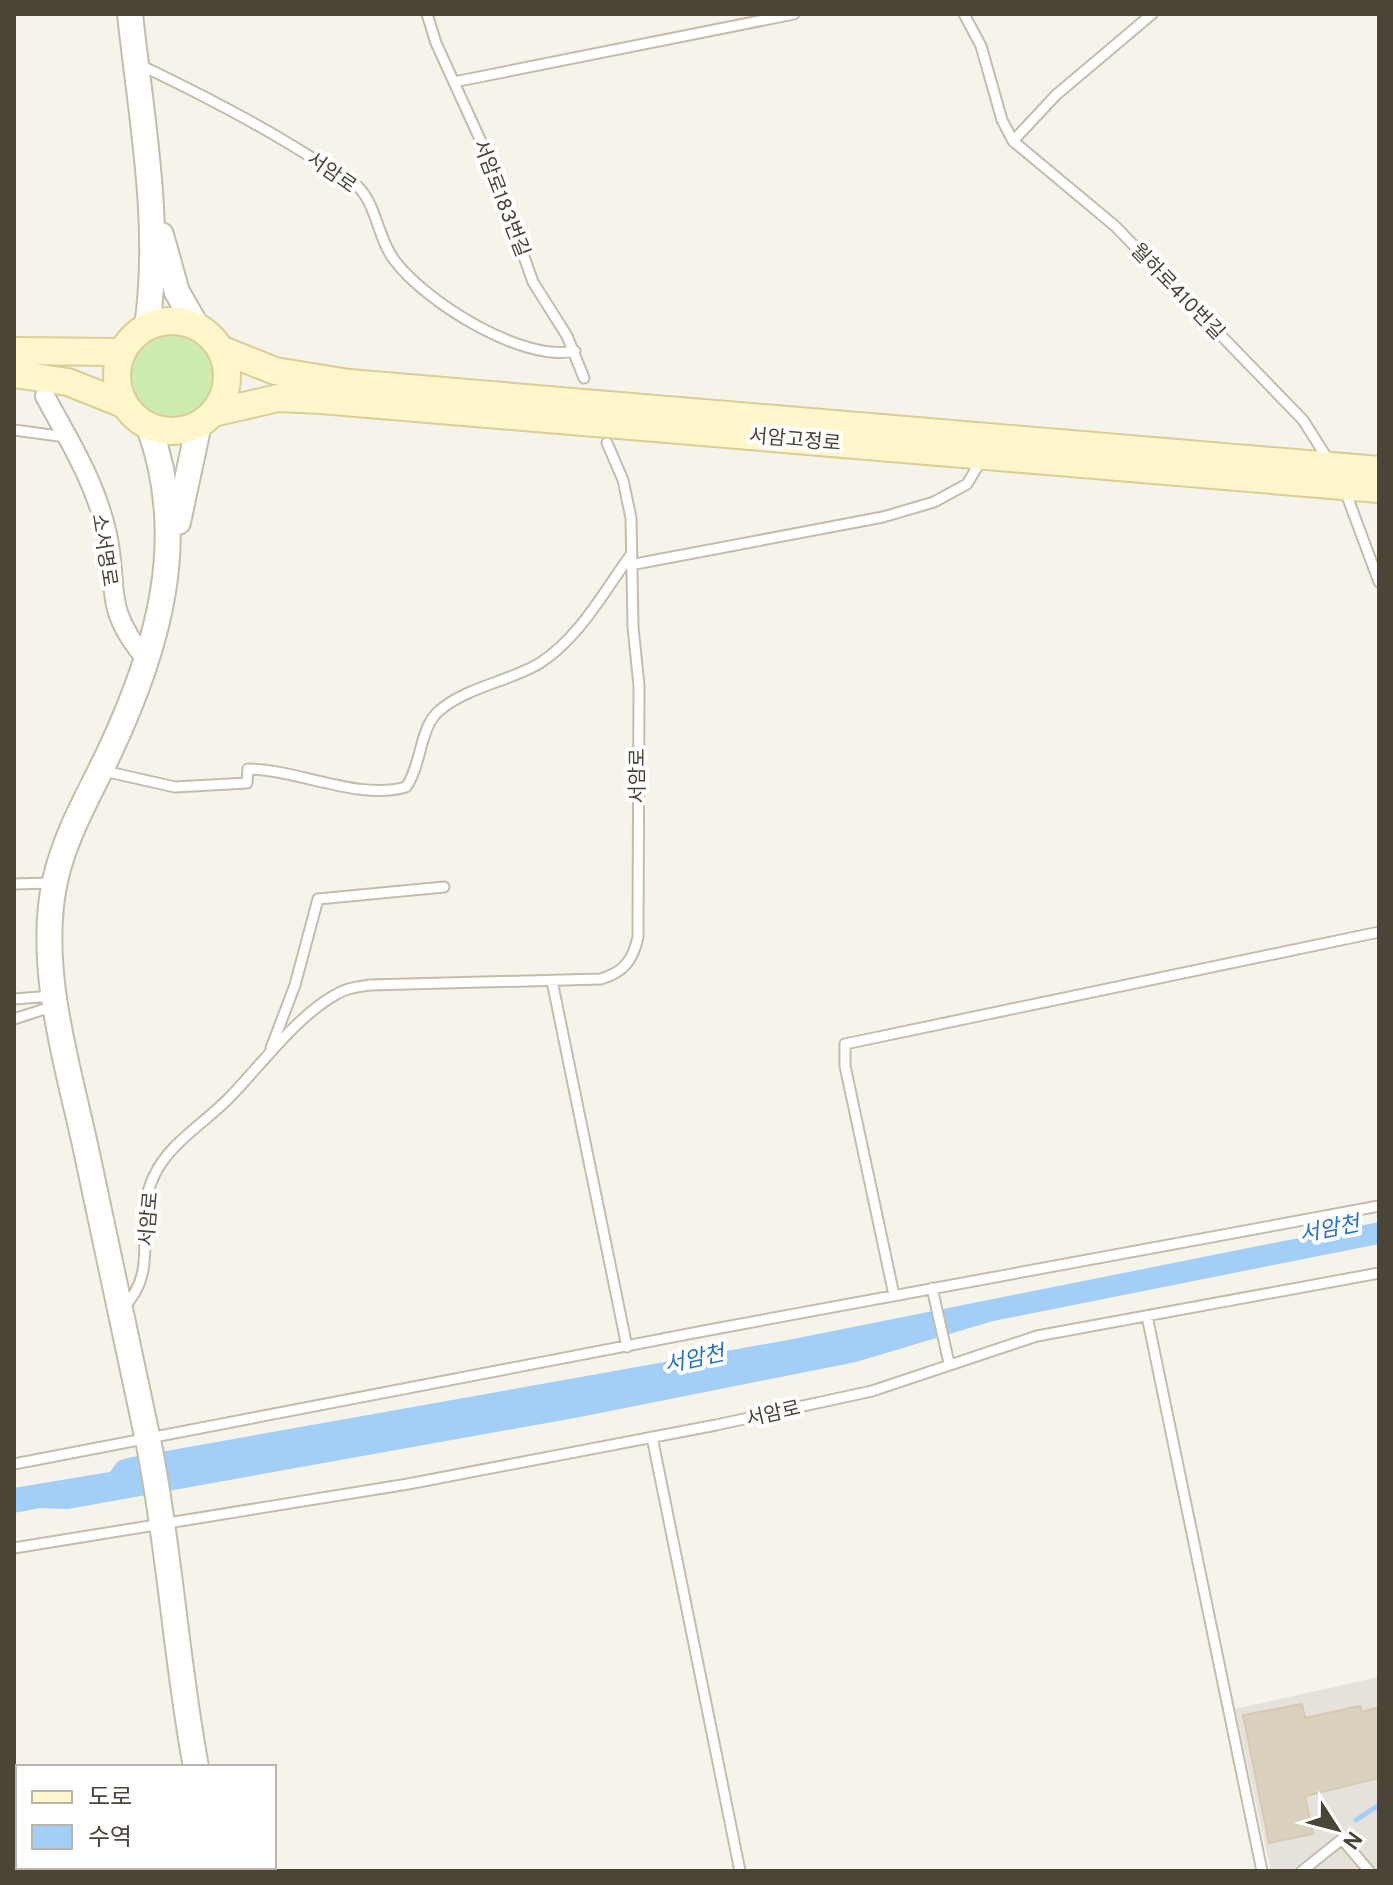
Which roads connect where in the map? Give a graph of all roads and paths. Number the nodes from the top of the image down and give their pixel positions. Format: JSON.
{"nodes":[{"id":1,"x":130,"y":14,"type":"edge"},
{"id":2,"x":427,"y":14,"type":"edge"},
{"id":3,"x":794,"y":14,"type":"edge"},
{"id":4,"x":964,"y":14,"type":"edge"},
{"id":5,"x":1152,"y":14,"type":"edge"},
{"id":6,"x":135,"y":62,"type":"junction"},
{"id":7,"x":454,"y":82,"type":"junction"},
{"id":8,"x":1013,"y":141,"type":"junction"},
{"id":9,"x":149,"y":186,"type":"junction"},
{"id":10,"x":147,"y":327,"type":"junction"},
{"id":11,"x":197,"y":327,"type":"junction"},
{"id":12,"x":220,"y":349,"type":"junction"},
{"id":13,"x":14,"y":351,"type":"edge"},
{"id":14,"x":575,"y":351,"type":"junction"},
{"id":15,"x":121,"y":352,"type":"junction"},
{"id":16,"x":14,"y":374,"type":"edge"},
{"id":17,"x":584,"y":378,"type":"dead end"},
{"id":18,"x":45,"y":396,"type":"dead end"},
{"id":19,"x":123,"y":404,"type":"junction"},
{"id":20,"x":206,"y":419,"type":"junction"},
{"id":21,"x":149,"y":427,"type":"junction"},
{"id":22,"x":14,"y":430,"type":"edge"},
{"id":23,"x":68,"y":437,"type":"junction"},
{"id":24,"x":607,"y":443,"type":"dead end"},
{"id":25,"x":984,"y":455,"type":"junction"},
{"id":26,"x":1379,"y":470,"type":"edge"},
{"id":27,"x":1337,"y":474,"type":"junction"},
{"id":28,"x":1379,"y":489,"type":"edge"},
{"id":29,"x":630,"y":561,"type":"junction"},
{"id":30,"x":169,"y":563,"type":"junction"},
{"id":31,"x":1379,"y":582,"type":"edge"},
{"id":32,"x":146,"y":659,"type":"junction"},
{"id":33,"x":100,"y":770,"type":"junction"},
{"id":34,"x":55,"y":883,"type":"junction"},
{"id":35,"x":14,"y":884,"type":"edge"},
{"id":36,"x":444,"y":887,"type":"dead end"},
{"id":37,"x":1379,"y":932,"type":"edge"},
{"id":38,"x":552,"y":981,"type":"junction"},
{"id":39,"x":14,"y":999,"type":"edge"},
{"id":40,"x":56,"y":1000,"type":"junction"},
{"id":41,"x":14,"y":1019,"type":"edge"},
{"id":42,"x":271,"y":1048,"type":"junction"},
{"id":43,"x":1379,"y":1206,"type":"edge"},
{"id":44,"x":1379,"y":1273,"type":"edge"},
{"id":45,"x":932,"y":1288,"type":"junction"},
{"id":46,"x":894,"y":1295,"type":"junction"},
{"id":47,"x":120,"y":1310,"type":"junction"},
{"id":48,"x":1147,"y":1316,"type":"junction"},
{"id":49,"x":627,"y":1347,"type":"junction"},
{"id":50,"x":948,"y":1359,"type":"junction"},
{"id":51,"x":652,"y":1437,"type":"junction"},
{"id":52,"x":148,"y":1442,"type":"junction"},
{"id":53,"x":14,"y":1464,"type":"edge"},
{"id":54,"x":161,"y":1525,"type":"junction"},
{"id":55,"x":14,"y":1548,"type":"edge"},
{"id":56,"x":196,"y":1765,"type":"edge"},
{"id":57,"x":740,"y":1871,"type":"edge"},
{"id":58,"x":1262,"y":1871,"type":"edge"},
{"id":59,"x":1302,"y":1871,"type":"edge"},
{"id":60,"x":1369,"y":1871,"type":"edge"}],
"edges":[{"from":1,"to":6,"type":"street"},
{"from":2,"to":7,"type":"lane","name":"서암로183번길"},
{"from":3,"to":7,"type":"lane"},
{"from":4,"to":8,"type":"lane","name":"월하로410번길"},
{"from":5,"to":8,"type":"lane"},
{"from":6,"to":9,"type":"street"},
{"from":6,"to":14,"type":"lane","name":"서암로"},
{"from":7,"to":14,"type":"lane","name":"서암로183번길"},
{"from":8,"to":27,"type":"lane","name":"월하로410번길"},
{"from":9,"to":10,"type":"street"},
{"from":9,"to":11,"type":"street"},
{"from":10,"to":11,"type":"main road"},
{"from":10,"to":15,"type":"main road"},
{"from":11,"to":12,"type":"main road"},
{"from":12,"to":20,"type":"main road"},
{"from":12,"to":27,"type":"main road","name":"서암고정로"},
{"from":13,"to":15,"type":"main road"},
{"from":14,"to":17,"type":"lane","name":"서암로183번길"},
{"from":15,"to":19,"type":"main road"},
{"from":16,"to":19,"type":"main road"},
{"from":18,"to":23,"type":"street","name":"소서명로"},
{"from":19,"to":21,"type":"main road"},
{"from":20,"to":21,"type":"main road"},
{"from":20,"to":25,"type":"main road","name":"서암고정로"},
{"from":20,"to":30,"type":"street"},
{"from":21,"to":30,"type":"street","name":"서암로"},
{"from":22,"to":23,"type":"lane"},
{"from":23,"to":32,"type":"street","name":"소서명로"},
{"from":24,"to":29,"type":"lane"},
{"from":25,"to":27,"type":"main road","name":"서암고정로"},
{"from":25,"to":29,"type":"lane"},
{"from":26,"to":27,"type":"main road","name":"서암고정로"},
{"from":27,"to":28,"type":"main road","name":"서암고정로"},
{"from":27,"to":31,"type":"lane","name":"월하로410번길"},
{"from":29,"to":33,"type":"lane"},
{"from":29,"to":38,"type":"lane","name":"서암로"},
{"from":30,"to":32,"type":"street","name":"서암로"},
{"from":32,"to":33,"type":"street","name":"서암로"},
{"from":33,"to":34,"type":"street","name":"서암로"},
{"from":34,"to":35,"type":"lane"},
{"from":34,"to":40,"type":"street","name":"서암로"},
{"from":36,"to":42,"type":"lane"},
{"from":37,"to":46,"type":"lane"},
{"from":38,"to":42,"type":"lane","name":"서암로"},
{"from":38,"to":49,"type":"lane"},
{"from":39,"to":40,"type":"lane"},
{"from":40,"to":41,"type":"lane"},
{"from":40,"to":47,"type":"street","name":"서암로"},
{"from":42,"to":47,"type":"lane","name":"서암로"},
{"from":43,"to":45,"type":"lane"},
{"from":44,"to":48,"type":"lane","name":"서암로"},
{"from":45,"to":46,"type":"lane"},
{"from":45,"to":50,"type":"lane"},
{"from":46,"to":49,"type":"lane"},
{"from":47,"to":52,"type":"street","name":"서암로"},
{"from":48,"to":50,"type":"lane","name":"서암로"},
{"from":48,"to":58,"type":"lane"},
{"from":49,"to":52,"type":"lane"},
{"from":50,"to":51,"type":"lane","name":"서암로"},
{"from":51,"to":54,"type":"lane","name":"서암로"},
{"from":51,"to":57,"type":"lane"},
{"from":52,"to":53,"type":"lane"},
{"from":52,"to":54,"type":"street","name":"서암로"},
{"from":54,"to":55,"type":"lane","name":"서암로"},
{"from":54,"to":56,"type":"street","name":"서암로"},
{"from":59,"to":60,"type":"lane"}]}
